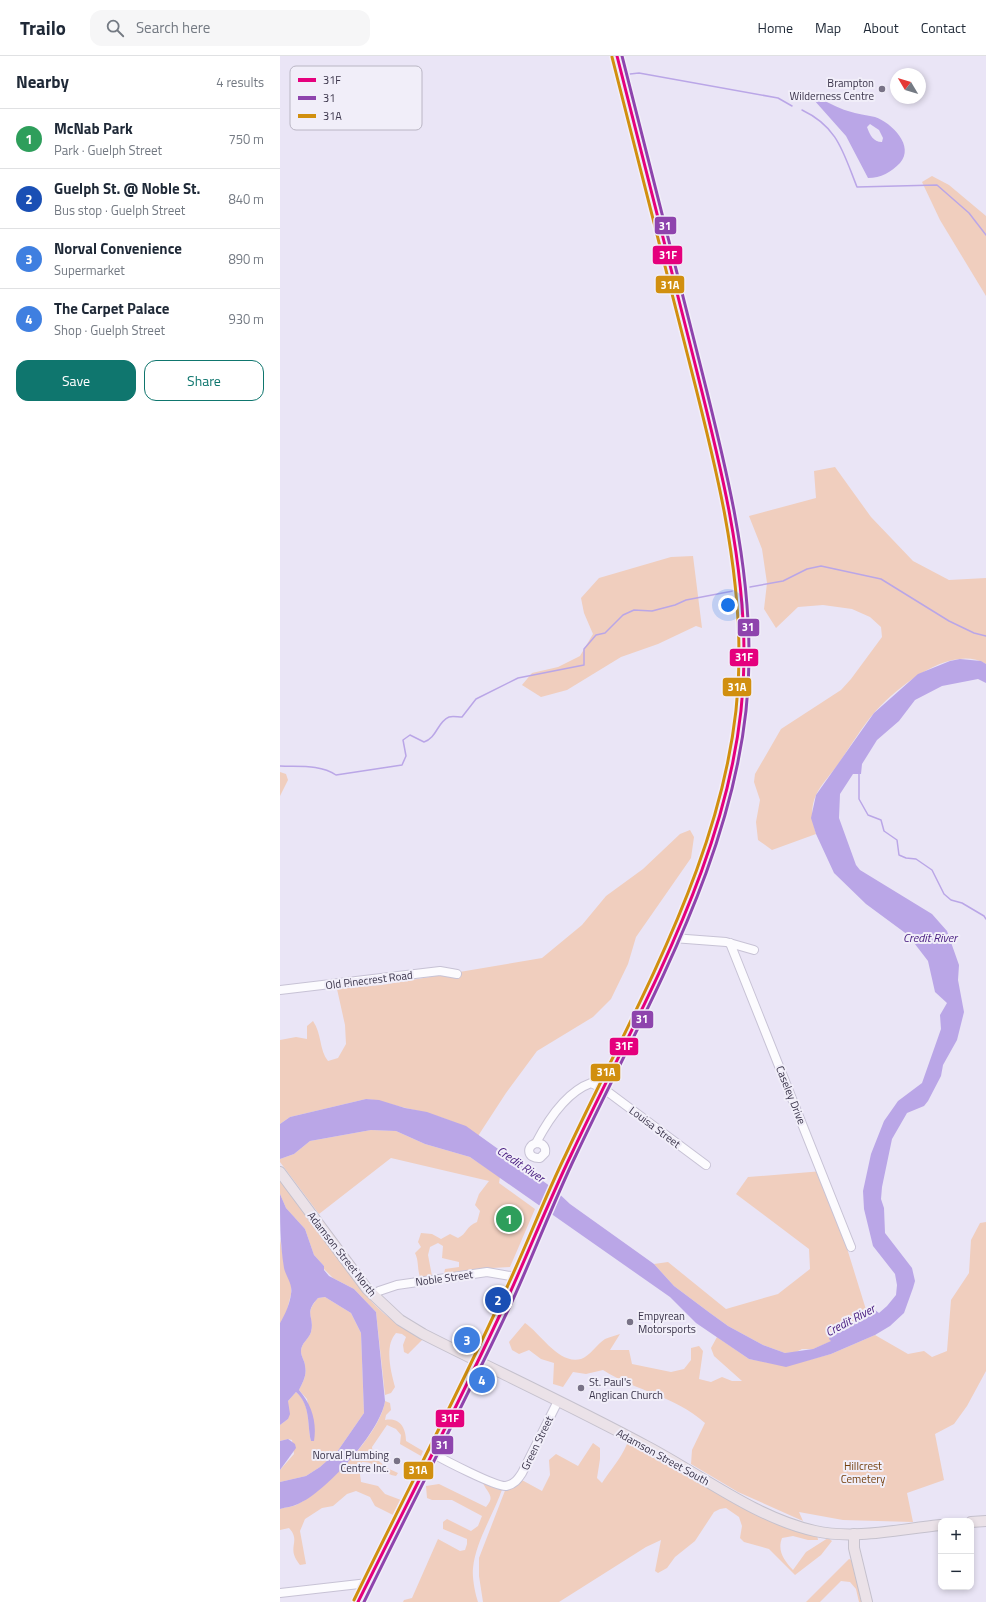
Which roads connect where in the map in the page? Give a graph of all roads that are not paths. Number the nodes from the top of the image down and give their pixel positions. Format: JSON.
{"nodes":[{"id":1,"x":618,"y":56,"type":"edge"},
{"id":2,"x":673,"y":938,"type":"junction"},
{"id":3,"x":730,"y":943,"type":"junction"},
{"id":4,"x":754,"y":950,"type":"dead end"},
{"id":5,"x":457,"y":974,"type":"dead end"},
{"id":6,"x":280,"y":990,"type":"edge"},
{"id":7,"x":604,"y":1089,"type":"junction"},
{"id":8,"x":536,"y":1142,"type":"dead end"},
{"id":9,"x":706,"y":1165,"type":"dead end"},
{"id":10,"x":282,"y":1175,"type":"edge"},
{"id":11,"x":851,"y":1247,"type":"dead end"},
{"id":12,"x":516,"y":1277,"type":"junction"},
{"id":13,"x":373,"y":1295,"type":"junction"},
{"id":14,"x":477,"y":1361,"type":"junction"},
{"id":15,"x":558,"y":1401,"type":"junction"},
{"id":16,"x":432,"y":1454,"type":"junction"},
{"id":17,"x":986,"y":1521,"type":"edge"},
{"id":18,"x":974,"y":1522,"type":"edge"},
{"id":19,"x":938,"y":1525,"type":"edge"},
{"id":20,"x":854,"y":1534,"type":"junction"},
{"id":21,"x":368,"y":1583,"type":"junction"},
{"id":22,"x":280,"y":1593,"type":"edge"},
{"id":23,"x":358,"y":1602,"type":"edge"},
{"id":24,"x":867,"y":1602,"type":"edge"}],
"edges":[{"from":1,"to":2,"type":"main road"},
{"from":2,"to":3,"type":"street"},
{"from":2,"to":7,"type":"main road"},
{"from":3,"to":4,"type":"street"},
{"from":3,"to":11,"type":"street","name":"Caseley Drive"},
{"from":5,"to":6,"type":"street","name":"Old Pinecrest Road"},
{"from":7,"to":8,"type":"street"},
{"from":7,"to":9,"type":"street","name":"Louisa Street"},
{"from":7,"to":12,"type":"main road"},
{"from":10,"to":13,"type":"main road","name":"Adamson Street North"},
{"from":12,"to":13,"type":"street","name":"Noble Street"},
{"from":12,"to":14,"type":"main road"},
{"from":13,"to":14,"type":"main road","name":"Adamson Street North"},
{"from":14,"to":15,"type":"main road","name":"Adamson Street South"},
{"from":14,"to":16,"type":"main road"},
{"from":15,"to":16,"type":"street","name":"Green Street"},
{"from":15,"to":20,"type":"main road","name":"Adamson Street South"},
{"from":16,"to":21,"type":"main road"},
{"from":17,"to":18,"type":"main road"},
{"from":19,"to":20,"type":"main road","name":"Adamson Street South"},
{"from":20,"to":24,"type":"main road"},
{"from":21,"to":22,"type":"street"},
{"from":21,"to":23,"type":"main road"}]}
